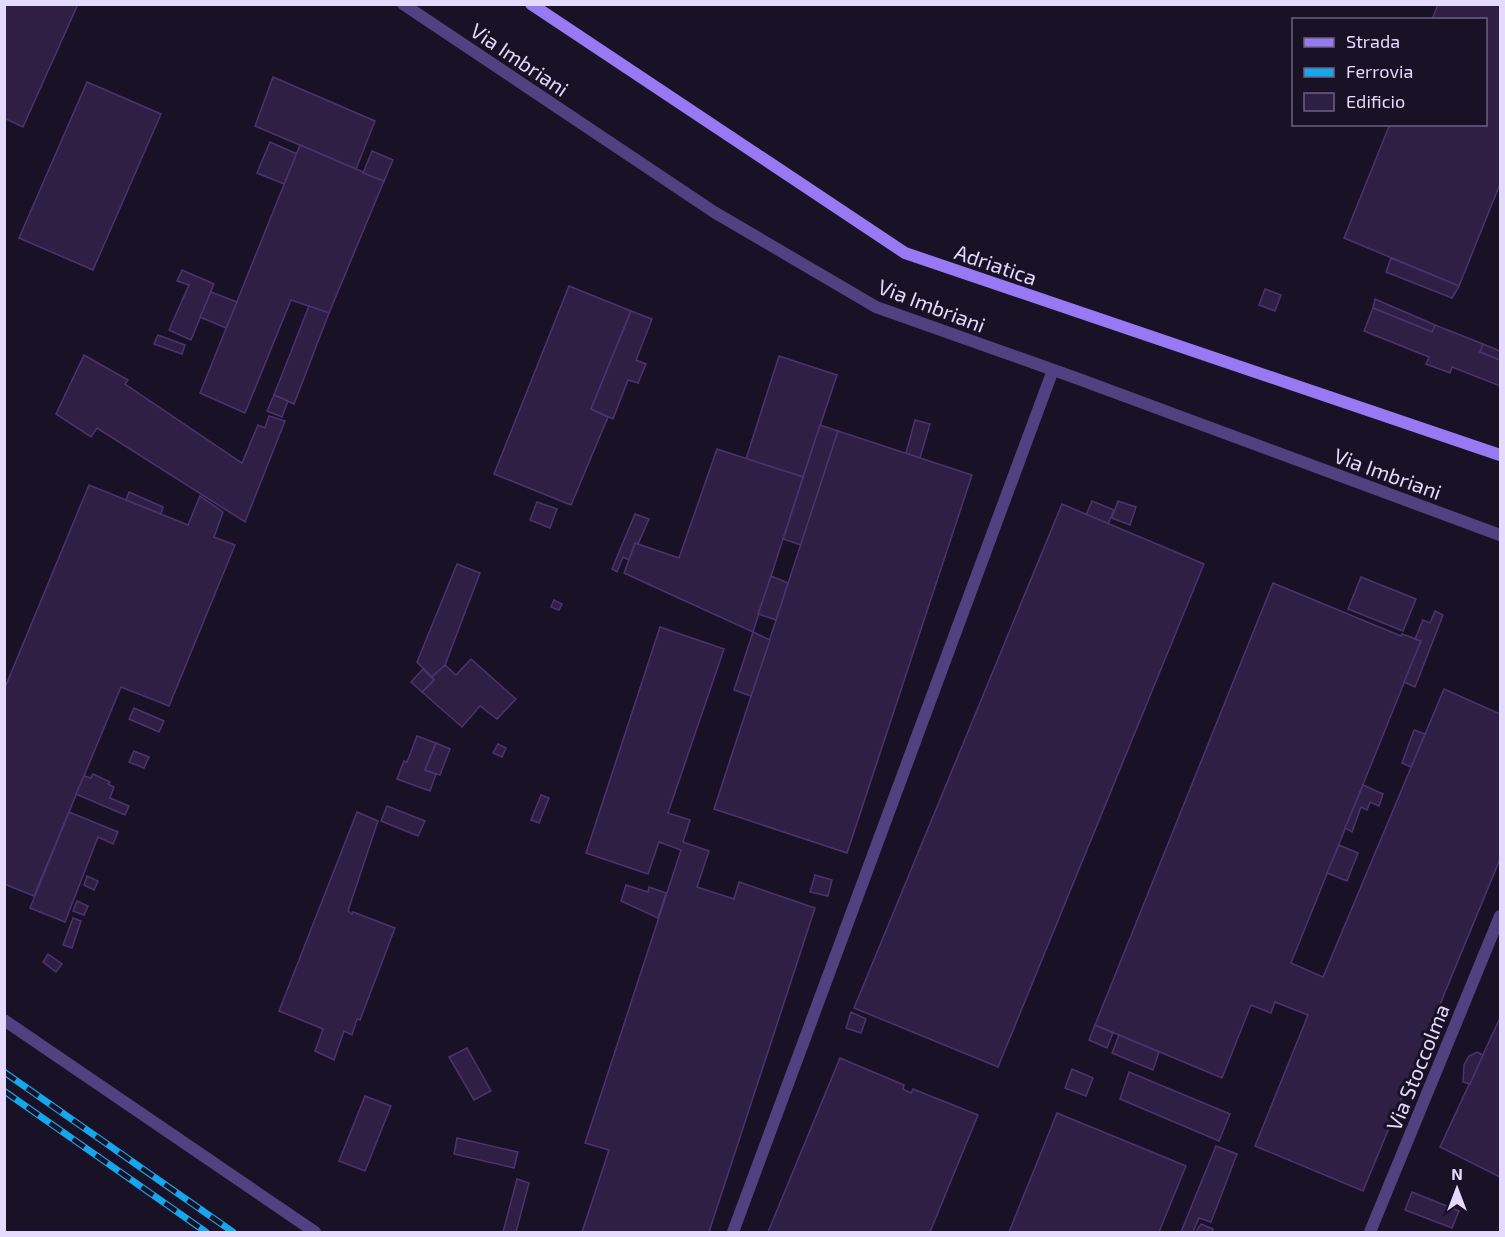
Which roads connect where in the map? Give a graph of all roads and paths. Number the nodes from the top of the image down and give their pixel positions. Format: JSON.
{"nodes":[{"id":1,"x":404,"y":4,"type":"edge"},
{"id":2,"x":531,"y":4,"type":"edge"},
{"id":3,"x":1053,"y":370,"type":"junction"},
{"id":4,"x":1500,"y":455,"type":"edge"},
{"id":5,"x":1500,"y":535,"type":"edge"},
{"id":6,"x":1500,"y":916,"type":"edge"},
{"id":7,"x":4,"y":1020,"type":"edge"},
{"id":8,"x":315,"y":1233,"type":"edge"},
{"id":9,"x":733,"y":1233,"type":"edge"},
{"id":10,"x":1370,"y":1233,"type":"edge"}],
"edges":[{"from":1,"to":3,"type":"lane","name":"Via Imbriani"},
{"from":2,"to":4,"type":"main road","name":"Adriatica"},
{"from":3,"to":5,"type":"lane","name":"Via Imbriani"},
{"from":3,"to":9,"type":"lane"},
{"from":6,"to":10,"type":"lane","name":"Via Stoccolma"},
{"from":7,"to":8,"type":"lane"}]}
